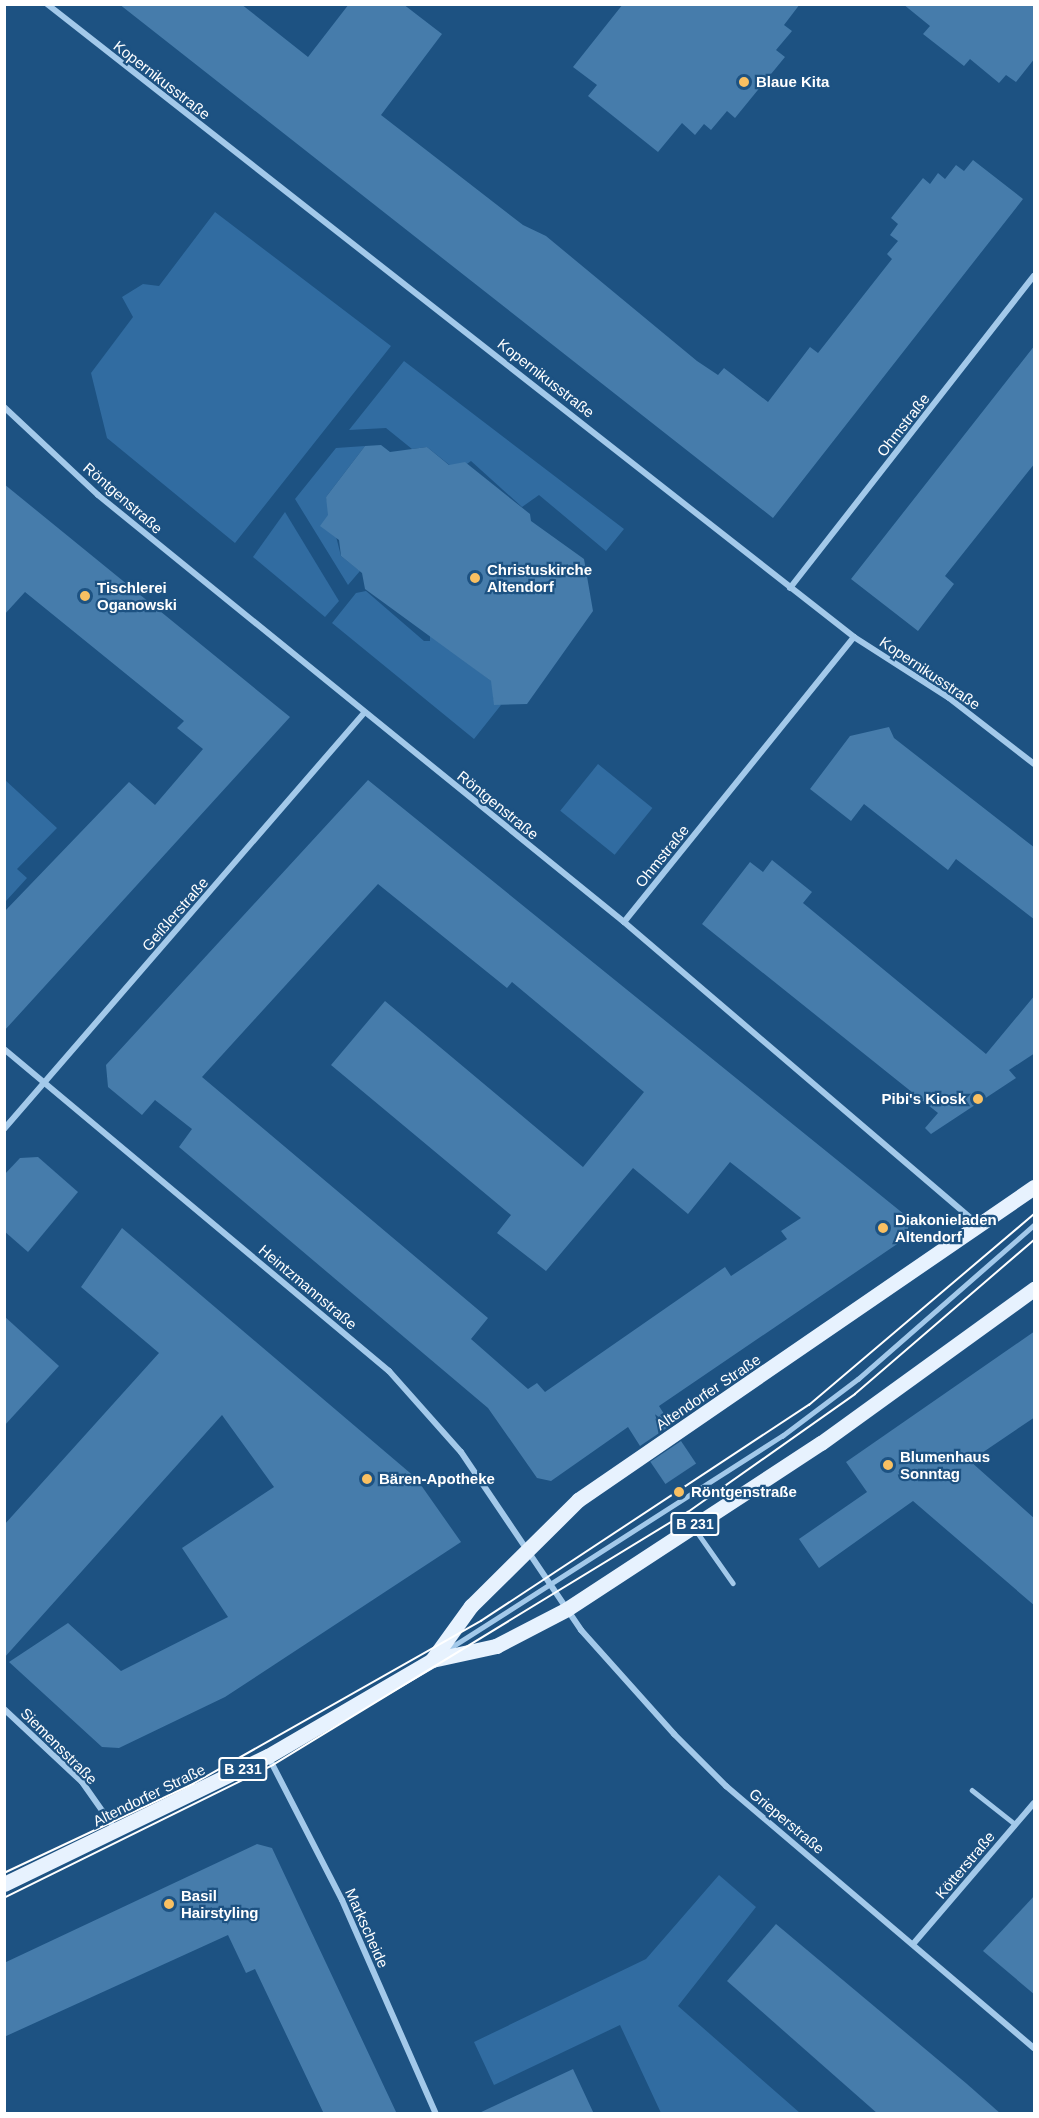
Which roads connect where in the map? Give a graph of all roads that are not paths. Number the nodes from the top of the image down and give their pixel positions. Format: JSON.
{"nodes":[{"id":1,"x":47,"y":4,"type":"edge"},
{"id":2,"x":1035,"y":276,"type":"edge"},
{"id":3,"x":4,"y":407,"type":"edge"},
{"id":4,"x":790,"y":588,"type":"junction"},
{"id":5,"x":854,"y":637,"type":"junction"},
{"id":6,"x":364,"y":713,"type":"junction"},
{"id":7,"x":1035,"y":764,"type":"edge"},
{"id":8,"x":624,"y":922,"type":"junction"},
{"id":9,"x":4,"y":1049,"type":"edge"},
{"id":10,"x":46,"y":1083,"type":"junction"},
{"id":11,"x":4,"y":1129,"type":"edge"},
{"id":12,"x":1035,"y":1187,"type":"edge"},
{"id":13,"x":977,"y":1223,"type":"junction"},
{"id":14,"x":1035,"y":1225,"type":"edge"},
{"id":15,"x":1035,"y":1290,"type":"edge"},
{"id":16,"x":693,"y":1526,"type":"junction"},
{"id":17,"x":525,"y":1547,"type":"junction"},
{"id":18,"x":733,"y":1583,"type":"dead end"},
{"id":19,"x":551,"y":1586,"type":"junction"},
{"id":20,"x":567,"y":1609,"type":"junction"},
{"id":21,"x":432,"y":1660,"type":"junction"},
{"id":22,"x":4,"y":1709,"type":"edge"},
{"id":23,"x":268,"y":1756,"type":"junction"},
{"id":24,"x":972,"y":1790,"type":"dead end"},
{"id":25,"x":1035,"y":1803,"type":"edge"},
{"id":26,"x":1016,"y":1824,"type":"junction"},
{"id":27,"x":116,"y":1831,"type":"junction"},
{"id":28,"x":4,"y":1884,"type":"edge"},
{"id":29,"x":914,"y":1943,"type":"junction"},
{"id":30,"x":1035,"y":2048,"type":"edge"},
{"id":31,"x":436,"y":2114,"type":"edge"}],
"edges":[{"from":1,"to":4,"type":"street","name":"Kopernikusstraße"},
{"from":2,"to":4,"type":"street","name":"Ohmstraße"},
{"from":3,"to":6,"type":"street","name":"Röntgenstraße"},
{"from":4,"to":5,"type":"street","name":"Kopernikusstraße"},
{"from":5,"to":7,"type":"street","name":"Kopernikusstraße"},
{"from":5,"to":8,"type":"street","name":"Ohmstraße"},
{"from":6,"to":8,"type":"street","name":"Röntgenstraße"},
{"from":6,"to":10,"type":"street","name":"Geißlerstraße"},
{"from":8,"to":13,"type":"street","name":"Röntgenstraße"},
{"from":9,"to":10,"type":"street","name":"Heintzmannstraße"},
{"from":10,"to":11,"type":"street","name":"Geißlerstraße"},
{"from":10,"to":17,"type":"street","name":"Heintzmannstraße"},
{"from":12,"to":13,"type":"main road","name":"Altendorfer Straße","number":"B 231"},
{"from":13,"to":17,"type":"main road","name":"Altendorfer Straße","number":"B 231"},
{"from":14,"to":19,"type":"lane"},
{"from":15,"to":16,"type":"main road","name":"Altendorfer Straße","number":"B 231"},
{"from":16,"to":18,"type":"lane"},
{"from":16,"to":20,"type":"main road","name":"Altendorfer Straße","number":"B 231"},
{"from":17,"to":19,"type":"street","name":"Heintzmannstraße"},
{"from":17,"to":21,"type":"main road","name":"Altendorfer Straße","number":"B 231"},
{"from":19,"to":20,"type":"street","name":"Grieperstraße"},
{"from":19,"to":21,"type":"lane"},
{"from":20,"to":21,"type":"main road","name":"Altendorfer Straße","number":"B 231"},
{"from":20,"to":29,"type":"street","name":"Grieperstraße"},
{"from":21,"to":23,"type":"main road","name":"Altendorfer Straße","number":"B 231"},
{"from":22,"to":27,"type":"street","name":"Siemensstraße"},
{"from":23,"to":27,"type":"main road","name":"Altendorfer Straße","number":"B 231"},
{"from":23,"to":31,"type":"street","name":"Markscheide"},
{"from":24,"to":26,"type":"lane"},
{"from":25,"to":26,"type":"street","name":"Kötterstraße"},
{"from":26,"to":29,"type":"street","name":"Kötterstraße"},
{"from":27,"to":28,"type":"main road","name":"Altendorfer Straße","number":"B 231"},
{"from":29,"to":30,"type":"street","name":"Grieperstraße"}]}
